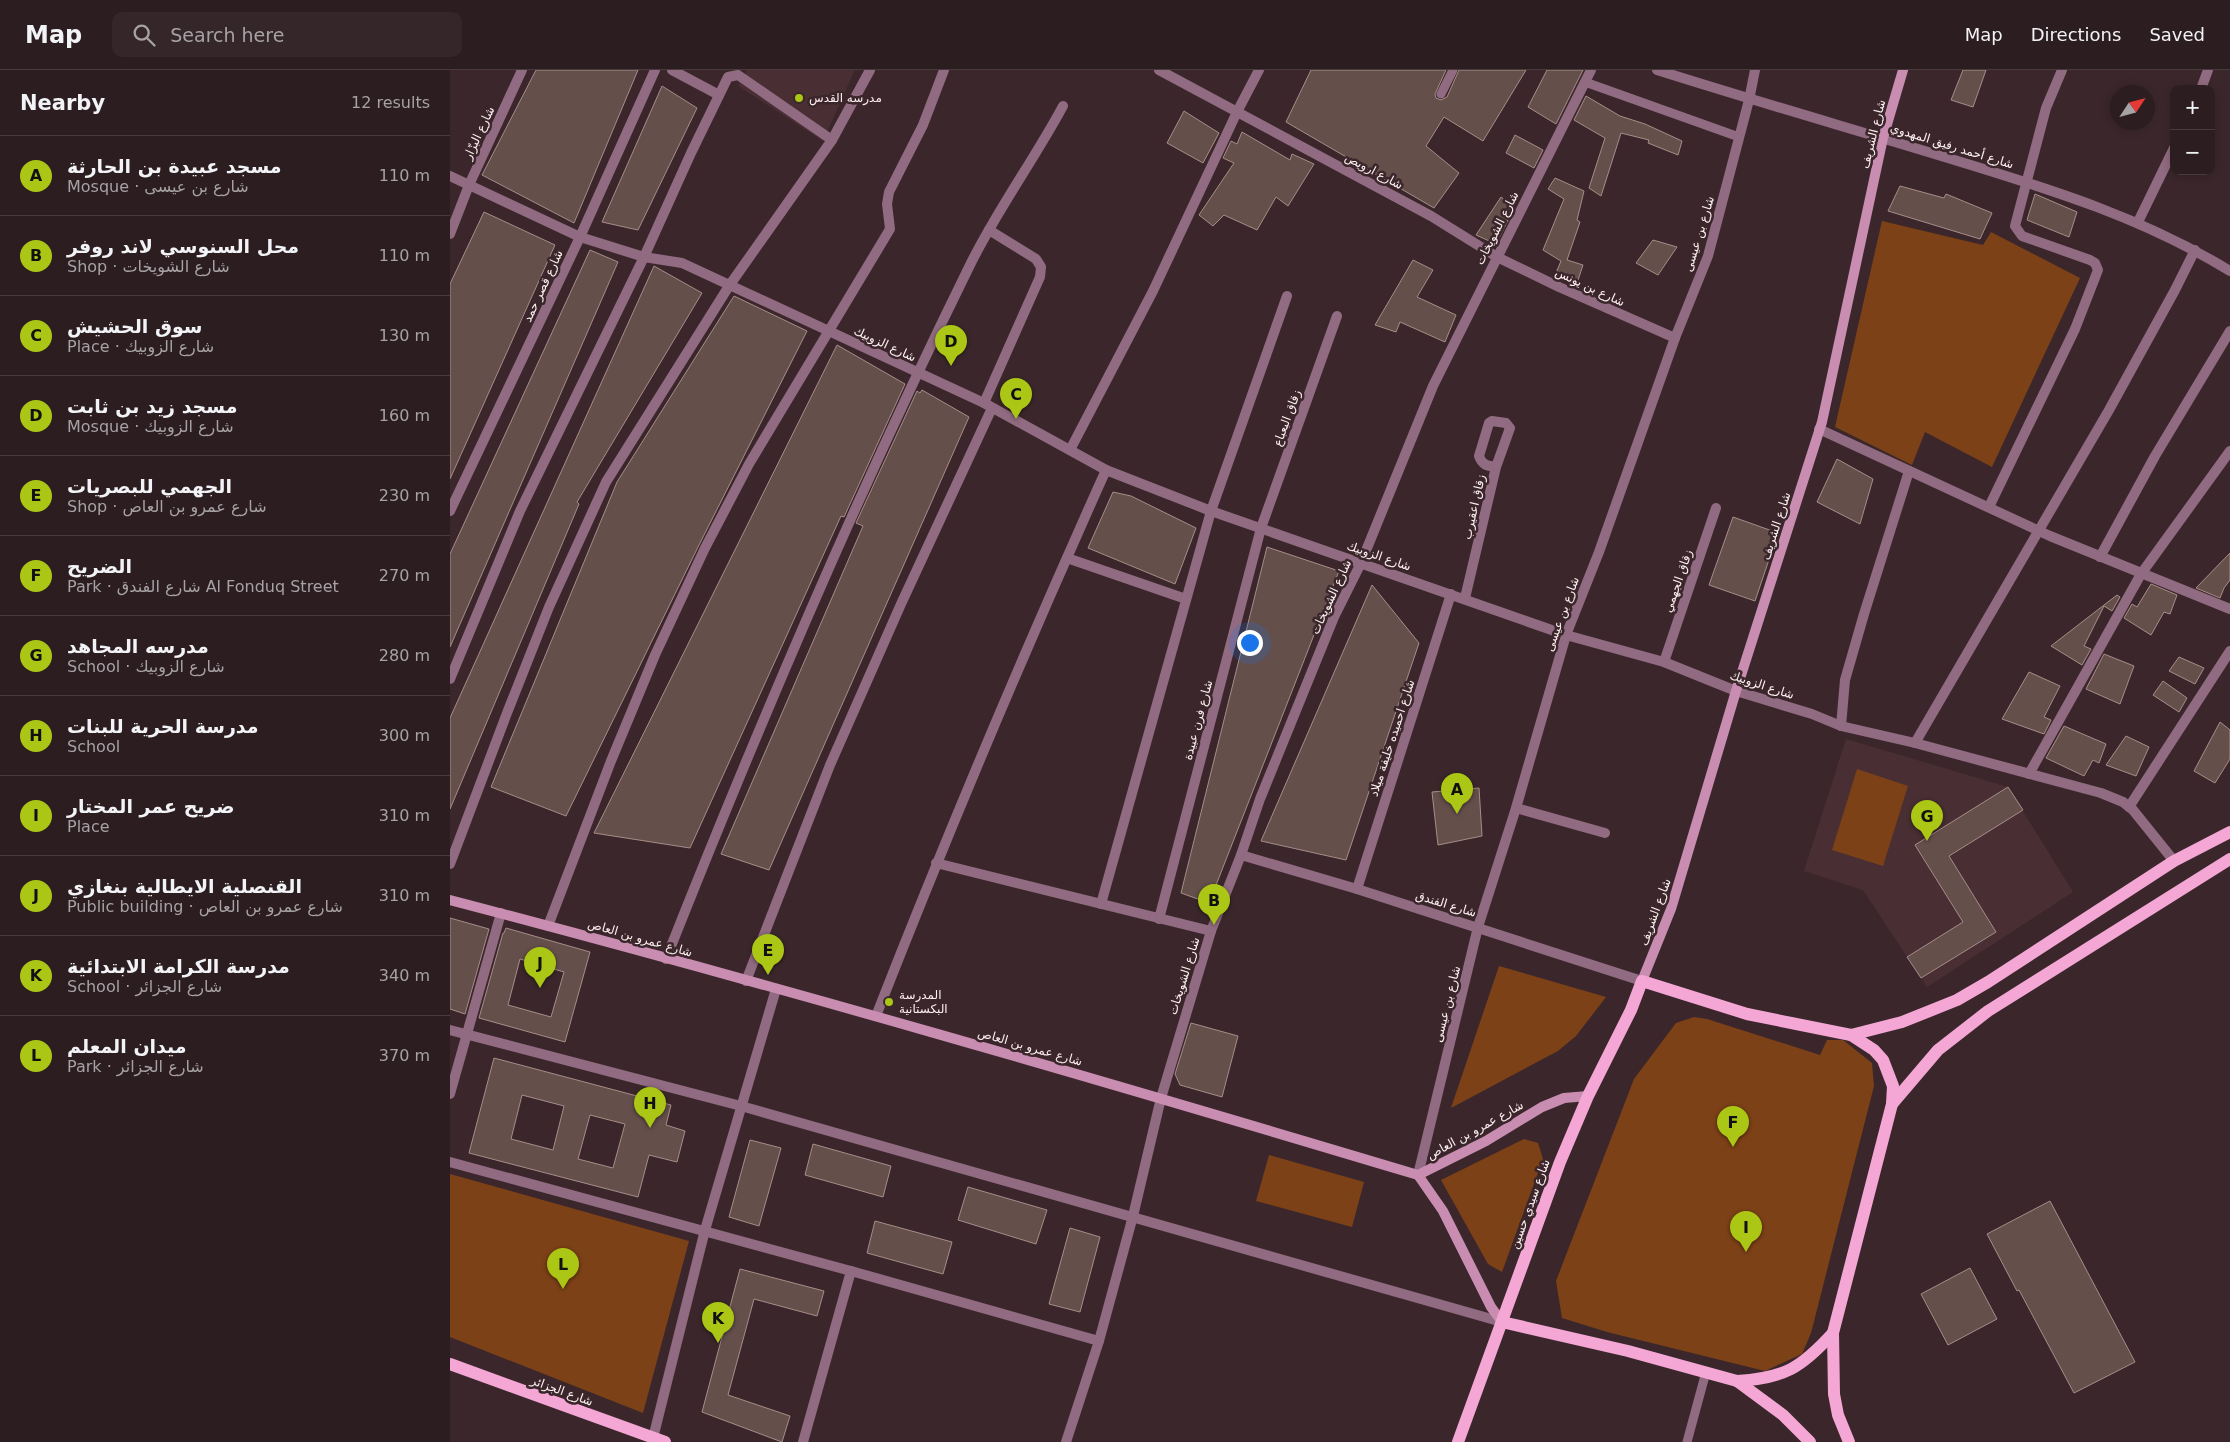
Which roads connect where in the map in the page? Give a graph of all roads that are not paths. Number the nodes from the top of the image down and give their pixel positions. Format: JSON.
{"nodes":[{"id":1,"x":522,"y":70,"type":"edge"},
{"id":2,"x":655,"y":70,"type":"edge"},
{"id":3,"x":672,"y":70,"type":"edge"},
{"id":4,"x":870,"y":70,"type":"edge"},
{"id":5,"x":944,"y":70,"type":"edge"},
{"id":6,"x":1159,"y":70,"type":"edge"},
{"id":7,"x":1259,"y":70,"type":"edge"},
{"id":8,"x":1453,"y":70,"type":"edge"},
{"id":9,"x":1591,"y":70,"type":"edge"},
{"id":10,"x":1657,"y":70,"type":"edge"},
{"id":11,"x":1755,"y":70,"type":"edge"},
{"id":12,"x":1904,"y":70,"type":"edge"},
{"id":13,"x":2062,"y":70,"type":"edge"},
{"id":14,"x":2208,"y":70,"type":"edge"},
{"id":15,"x":734,"y":72,"type":"edge"},
{"id":16,"x":1585,"y":82,"type":"junction"},
{"id":17,"x":2202,"y":85,"type":"edge"},
{"id":18,"x":1441,"y":94,"type":"dead end"},
{"id":19,"x":719,"y":95,"type":"junction"},
{"id":20,"x":1749,"y":100,"type":"junction"},
{"id":21,"x":1063,"y":106,"type":"dead end"},
{"id":22,"x":1237,"y":112,"type":"junction"},
{"id":23,"x":1739,"y":137,"type":"junction"},
{"id":24,"x":1883,"y":138,"type":"junction"},
{"id":25,"x":832,"y":140,"type":"junction"},
{"id":26,"x":2170,"y":156,"type":"edge"},
{"id":27,"x":450,"y":176,"type":"edge"},
{"id":28,"x":2026,"y":181,"type":"junction"},
{"id":29,"x":469,"y":185,"type":"junction"},
{"id":30,"x":2138,"y":222,"type":"junction"},
{"id":31,"x":989,"y":230,"type":"junction"},
{"id":32,"x":450,"y":234,"type":"edge"},
{"id":33,"x":580,"y":237,"type":"junction"},
{"id":34,"x":2195,"y":250,"type":"junction"},
{"id":35,"x":644,"y":257,"type":"junction"},
{"id":36,"x":1497,"y":257,"type":"junction"},
{"id":37,"x":2230,"y":271,"type":"edge"},
{"id":38,"x":729,"y":286,"type":"junction"},
{"id":39,"x":1287,"y":296,"type":"dead end"},
{"id":40,"x":1337,"y":316,"type":"dead end"},
{"id":41,"x":2230,"y":331,"type":"edge"},
{"id":42,"x":828,"y":332,"type":"junction"},
{"id":43,"x":1674,"y":338,"type":"junction"},
{"id":44,"x":919,"y":373,"type":"junction"},
{"id":45,"x":988,"y":406,"type":"junction"},
{"id":46,"x":1819,"y":429,"type":"junction"},
{"id":47,"x":1070,"y":450,"type":"junction"},
{"id":48,"x":2230,"y":451,"type":"edge"},
{"id":49,"x":1496,"y":467,"type":"junction"},
{"id":50,"x":1106,"y":470,"type":"junction"},
{"id":51,"x":1909,"y":470,"type":"junction"},
{"id":52,"x":1989,"y":507,"type":"junction"},
{"id":53,"x":1716,"y":508,"type":"dead end"},
{"id":54,"x":450,"y":511,"type":"edge"},
{"id":55,"x":1211,"y":511,"type":"junction"},
{"id":56,"x":1261,"y":528,"type":"junction"},
{"id":57,"x":2040,"y":531,"type":"junction"},
{"id":58,"x":2100,"y":557,"type":"junction"},
{"id":59,"x":1067,"y":558,"type":"junction"},
{"id":60,"x":1361,"y":562,"type":"junction"},
{"id":61,"x":2140,"y":574,"type":"junction"},
{"id":62,"x":1451,"y":594,"type":"junction"},
{"id":63,"x":1465,"y":598,"type":"junction"},
{"id":64,"x":1186,"y":599,"type":"junction"},
{"id":65,"x":2230,"y":609,"type":"edge"},
{"id":66,"x":1566,"y":635,"type":"junction"},
{"id":67,"x":2230,"y":651,"type":"edge"},
{"id":68,"x":1664,"y":662,"type":"junction"},
{"id":69,"x":450,"y":679,"type":"edge"},
{"id":70,"x":1736,"y":691,"type":"junction"},
{"id":71,"x":1841,"y":726,"type":"junction"},
{"id":72,"x":1915,"y":743,"type":"junction"},
{"id":73,"x":2030,"y":774,"type":"junction"},
{"id":74,"x":2129,"y":807,"type":"junction"},
{"id":75,"x":1516,"y":808,"type":"junction"},
{"id":76,"x":2230,"y":832,"type":"edge"},
{"id":77,"x":1605,"y":833,"type":"dead end"},
{"id":78,"x":1241,"y":855,"type":"junction"},
{"id":79,"x":2230,"y":859,"type":"edge"},
{"id":80,"x":2174,"y":861,"type":"junction"},
{"id":81,"x":936,"y":863,"type":"junction"},
{"id":82,"x":450,"y":864,"type":"edge"},
{"id":83,"x":1357,"y":889,"type":"junction"},
{"id":84,"x":450,"y":900,"type":"edge"},
{"id":85,"x":1101,"y":904,"type":"junction"},
{"id":86,"x":501,"y":913,"type":"junction"},
{"id":87,"x":1159,"y":919,"type":"junction"},
{"id":88,"x":548,"y":926,"type":"junction"},
{"id":89,"x":1478,"y":927,"type":"junction"},
{"id":90,"x":1211,"y":931,"type":"junction"},
{"id":91,"x":666,"y":959,"type":"junction"},
{"id":92,"x":746,"y":981,"type":"junction"},
{"id":93,"x":1642,"y":981,"type":"junction"},
{"id":94,"x":776,"y":989,"type":"junction"},
{"id":95,"x":876,"y":1016,"type":"junction"},
{"id":96,"x":450,"y":1030,"type":"edge"},
{"id":97,"x":466,"y":1034,"type":"junction"},
{"id":98,"x":1851,"y":1035,"type":"junction"},
{"id":99,"x":450,"y":1094,"type":"edge"},
{"id":100,"x":1588,"y":1096,"type":"junction"},
{"id":101,"x":1160,"y":1098,"type":"junction"},
{"id":102,"x":1892,"y":1104,"type":"junction"},
{"id":103,"x":741,"y":1106,"type":"junction"},
{"id":104,"x":450,"y":1162,"type":"edge"},
{"id":105,"x":1418,"y":1175,"type":"junction"},
{"id":106,"x":1133,"y":1216,"type":"junction"},
{"id":107,"x":705,"y":1230,"type":"junction"},
{"id":108,"x":852,"y":1271,"type":"junction"},
{"id":109,"x":1502,"y":1322,"type":"junction"},
{"id":110,"x":1833,"y":1333,"type":"junction"},
{"id":111,"x":1099,"y":1341,"type":"junction"},
{"id":112,"x":450,"y":1364,"type":"edge"},
{"id":113,"x":1706,"y":1372,"type":"junction"},
{"id":114,"x":1737,"y":1381,"type":"junction"},
{"id":115,"x":657,"y":1441,"type":"edge"},
{"id":116,"x":803,"y":1442,"type":"edge"},
{"id":117,"x":1066,"y":1442,"type":"edge"},
{"id":118,"x":1458,"y":1442,"type":"edge"},
{"id":119,"x":1687,"y":1442,"type":"edge"},
{"id":120,"x":1810,"y":1442,"type":"edge"},
{"id":121,"x":1849,"y":1442,"type":"edge"}],
"edges":[{"from":1,"to":29,"type":"street","name":"شارع البزّار"},
{"from":2,"to":33,"type":"street","name":"شارع قصر حمد"},
{"from":3,"to":19,"type":"street"},
{"from":4,"to":25,"type":"street"},
{"from":5,"to":42,"type":"street"},
{"from":6,"to":22,"type":"street","name":"شارع ارويص"},
{"from":7,"to":22,"type":"street"},
{"from":8,"to":18,"type":"lane"},
{"from":9,"to":16,"type":"street","name":"شارع الشويخات"},
{"from":10,"to":20,"type":"street","name":"شارع أحمد رفيق المهدوي"},
{"from":11,"to":20,"type":"street","name":"شارع بن عيسى"},
{"from":12,"to":24,"type":"street","name":"شارع الشريف"},
{"from":13,"to":28,"type":"street"},
{"from":14,"to":17,"type":"street"},
{"from":15,"to":19,"type":"street"},
{"from":15,"to":25,"type":"street"},
{"from":16,"to":23,"type":"lane"},
{"from":16,"to":36,"type":"street","name":"شارع الشويخات"},
{"from":19,"to":35,"type":"street"},
{"from":20,"to":23,"type":"street","name":"شارع بن عيسى"},
{"from":20,"to":24,"type":"street","name":"شارع أحمد رفيق المهدوي"},
{"from":21,"to":31,"type":"street"},
{"from":22,"to":36,"type":"street","name":"شارع ارويص"},
{"from":22,"to":47,"type":"street"},
{"from":23,"to":43,"type":"street","name":"شارع بن عيسى"},
{"from":24,"to":28,"type":"street","name":"شارع أحمد رفيق المهدوي"},
{"from":24,"to":46,"type":"street","name":"شارع الشريف"},
{"from":25,"to":38,"type":"street"},
{"from":26,"to":30,"type":"street"},
{"from":27,"to":29,"type":"street","name":"شارع الزوبيك"},
{"from":28,"to":30,"type":"street","name":"شارع أحمد رفيق المهدوي"},
{"from":28,"to":52,"type":"street"},
{"from":29,"to":32,"type":"street","name":"شارع البزّار"},
{"from":29,"to":33,"type":"street","name":"شارع الزوبيك"},
{"from":30,"to":34,"type":"street","name":"شارع أحمد رفيق المهدوي"},
{"from":31,"to":44,"type":"street"},
{"from":31,"to":45,"type":"street"},
{"from":33,"to":35,"type":"street","name":"شارع الزوبيك"},
{"from":33,"to":54,"type":"street","name":"شارع قصر حمد"},
{"from":34,"to":37,"type":"street","name":"شارع أحمد رفيق المهدوي"},
{"from":34,"to":57,"type":"street"},
{"from":35,"to":38,"type":"street","name":"شارع الزوبيك"},
{"from":35,"to":69,"type":"street"},
{"from":36,"to":43,"type":"street","name":"شارع بن يونس"},
{"from":36,"to":60,"type":"street","name":"شارع الشويخات"},
{"from":38,"to":42,"type":"street","name":"شارع الزوبيك"},
{"from":38,"to":82,"type":"street"},
{"from":39,"to":55,"type":"street"},
{"from":40,"to":56,"type":"street","name":"زقاق البعباع"},
{"from":41,"to":58,"type":"street"},
{"from":42,"to":44,"type":"street","name":"شارع الزوبيك"},
{"from":42,"to":88,"type":"street"},
{"from":43,"to":66,"type":"street","name":"شارع بن عيسى"},
{"from":44,"to":45,"type":"street","name":"شارع الزوبيك"},
{"from":44,"to":91,"type":"street"},
{"from":45,"to":47,"type":"street","name":"شارع الزوبيك"},
{"from":45,"to":92,"type":"street"},
{"from":46,"to":51,"type":"street"},
{"from":46,"to":70,"type":"street","name":"شارع الشريف"},
{"from":47,"to":50,"type":"street","name":"شارع الزوبيك"},
{"from":48,"to":61,"type":"street"},
{"from":49,"to":49,"type":"street","name":"زقاق اعقيرب"},
{"from":49,"to":63,"type":"street","name":"زقاق اعقيرب"},
{"from":50,"to":55,"type":"street","name":"شارع الزوبيك"},
{"from":50,"to":59,"type":"street"},
{"from":51,"to":52,"type":"street"},
{"from":51,"to":71,"type":"street"},
{"from":52,"to":57,"type":"street"},
{"from":53,"to":68,"type":"street","name":"زقاق الجهمي"},
{"from":55,"to":56,"type":"street","name":"شارع الزوبيك"},
{"from":55,"to":64,"type":"street"},
{"from":56,"to":60,"type":"street","name":"شارع الزوبيك"},
{"from":56,"to":87,"type":"street","name":"شارع فرن عبيدة"},
{"from":57,"to":58,"type":"street"},
{"from":57,"to":72,"type":"street"},
{"from":58,"to":61,"type":"street"},
{"from":59,"to":64,"type":"street"},
{"from":59,"to":81,"type":"street"},
{"from":60,"to":62,"type":"street","name":"شارع الزوبيك"},
{"from":60,"to":78,"type":"street","name":"شارع الشويخات"},
{"from":61,"to":65,"type":"street"},
{"from":61,"to":73,"type":"street"},
{"from":62,"to":63,"type":"street","name":"شارع الزوبيك"},
{"from":62,"to":83,"type":"street","name":"شارع احميده خليفة ميلاد"},
{"from":63,"to":66,"type":"street","name":"شارع الزوبيك"},
{"from":64,"to":85,"type":"street"},
{"from":66,"to":68,"type":"street","name":"شارع الزوبيك"},
{"from":66,"to":75,"type":"street","name":"شارع بن عيسى"},
{"from":67,"to":74,"type":"street"},
{"from":68,"to":70,"type":"street","name":"شارع الزوبيك"},
{"from":70,"to":71,"type":"street","name":"شارع الزوبيك"},
{"from":70,"to":93,"type":"street","name":"شارع الشريف"},
{"from":71,"to":72,"type":"street","name":"شارع الزوبيك"},
{"from":72,"to":73,"type":"street","name":"شارع الزوبيك"},
{"from":73,"to":74,"type":"street","name":"شارع الزوبيك"},
{"from":74,"to":80,"type":"street","name":"شارع الزوبيك"},
{"from":75,"to":77,"type":"street"},
{"from":75,"to":89,"type":"street","name":"شارع بن عيسى"},
{"from":76,"to":80,"type":"main road"},
{"from":78,"to":83,"type":"street","name":"شارع الفندق"},
{"from":78,"to":90,"type":"street","name":"شارع الشويخات"},
{"from":79,"to":102,"type":"main road"},
{"from":80,"to":98,"type":"main road"},
{"from":81,"to":85,"type":"street"},
{"from":81,"to":95,"type":"street"},
{"from":83,"to":89,"type":"street","name":"شارع الفندق"},
{"from":84,"to":86,"type":"street","name":"شارع عمرو بن العاص"},
{"from":85,"to":87,"type":"street"},
{"from":86,"to":88,"type":"street","name":"شارع عمرو بن العاص"},
{"from":86,"to":97,"type":"street"},
{"from":87,"to":90,"type":"street"},
{"from":88,"to":91,"type":"street","name":"شارع عمرو بن العاص"},
{"from":89,"to":93,"type":"street","name":"شارع الفندق"},
{"from":89,"to":105,"type":"street","name":"شارع بن عيسى"},
{"from":90,"to":101,"type":"street","name":"شارع الشويخات"},
{"from":91,"to":92,"type":"street","name":"شارع عمرو بن العاص"},
{"from":92,"to":94,"type":"street","name":"شارع عمرو بن العاص"},
{"from":93,"to":98,"type":"main road"},
{"from":93,"to":100,"type":"main road","name":"شارع سيدي حسين"},
{"from":94,"to":95,"type":"street","name":"شارع عمرو بن العاص"},
{"from":94,"to":103,"type":"street"},
{"from":95,"to":101,"type":"street","name":"شارع عمرو بن العاص"},
{"from":96,"to":97,"type":"street"},
{"from":97,"to":99,"type":"street"},
{"from":97,"to":103,"type":"street"},
{"from":98,"to":102,"type":"main road"},
{"from":100,"to":105,"type":"street","name":"شارع عمرو بن العاص"},
{"from":100,"to":109,"type":"main road","name":"شارع سيدي حسين"},
{"from":101,"to":105,"type":"street","name":"شارع عمرو بن العاص"},
{"from":101,"to":106,"type":"street","name":"شارع الشويخات"},
{"from":102,"to":110,"type":"main road"},
{"from":103,"to":106,"type":"street"},
{"from":103,"to":107,"type":"street"},
{"from":104,"to":107,"type":"street"},
{"from":105,"to":109,"type":"street"},
{"from":106,"to":109,"type":"street"},
{"from":106,"to":111,"type":"street","name":"شارع الشويخات"},
{"from":107,"to":108,"type":"street"},
{"from":107,"to":115,"type":"street"},
{"from":108,"to":111,"type":"street"},
{"from":108,"to":116,"type":"street"},
{"from":109,"to":113,"type":"main road"},
{"from":109,"to":118,"type":"main road","name":"شارع سيدي حسين"},
{"from":110,"to":114,"type":"main road"},
{"from":110,"to":121,"type":"main road"},
{"from":111,"to":117,"type":"street","name":"شارع الشويخات"},
{"from":112,"to":115,"type":"main road","name":"شارع الجزائر"},
{"from":113,"to":114,"type":"main road"},
{"from":113,"to":119,"type":"lane"},
{"from":114,"to":120,"type":"main road"}]}
